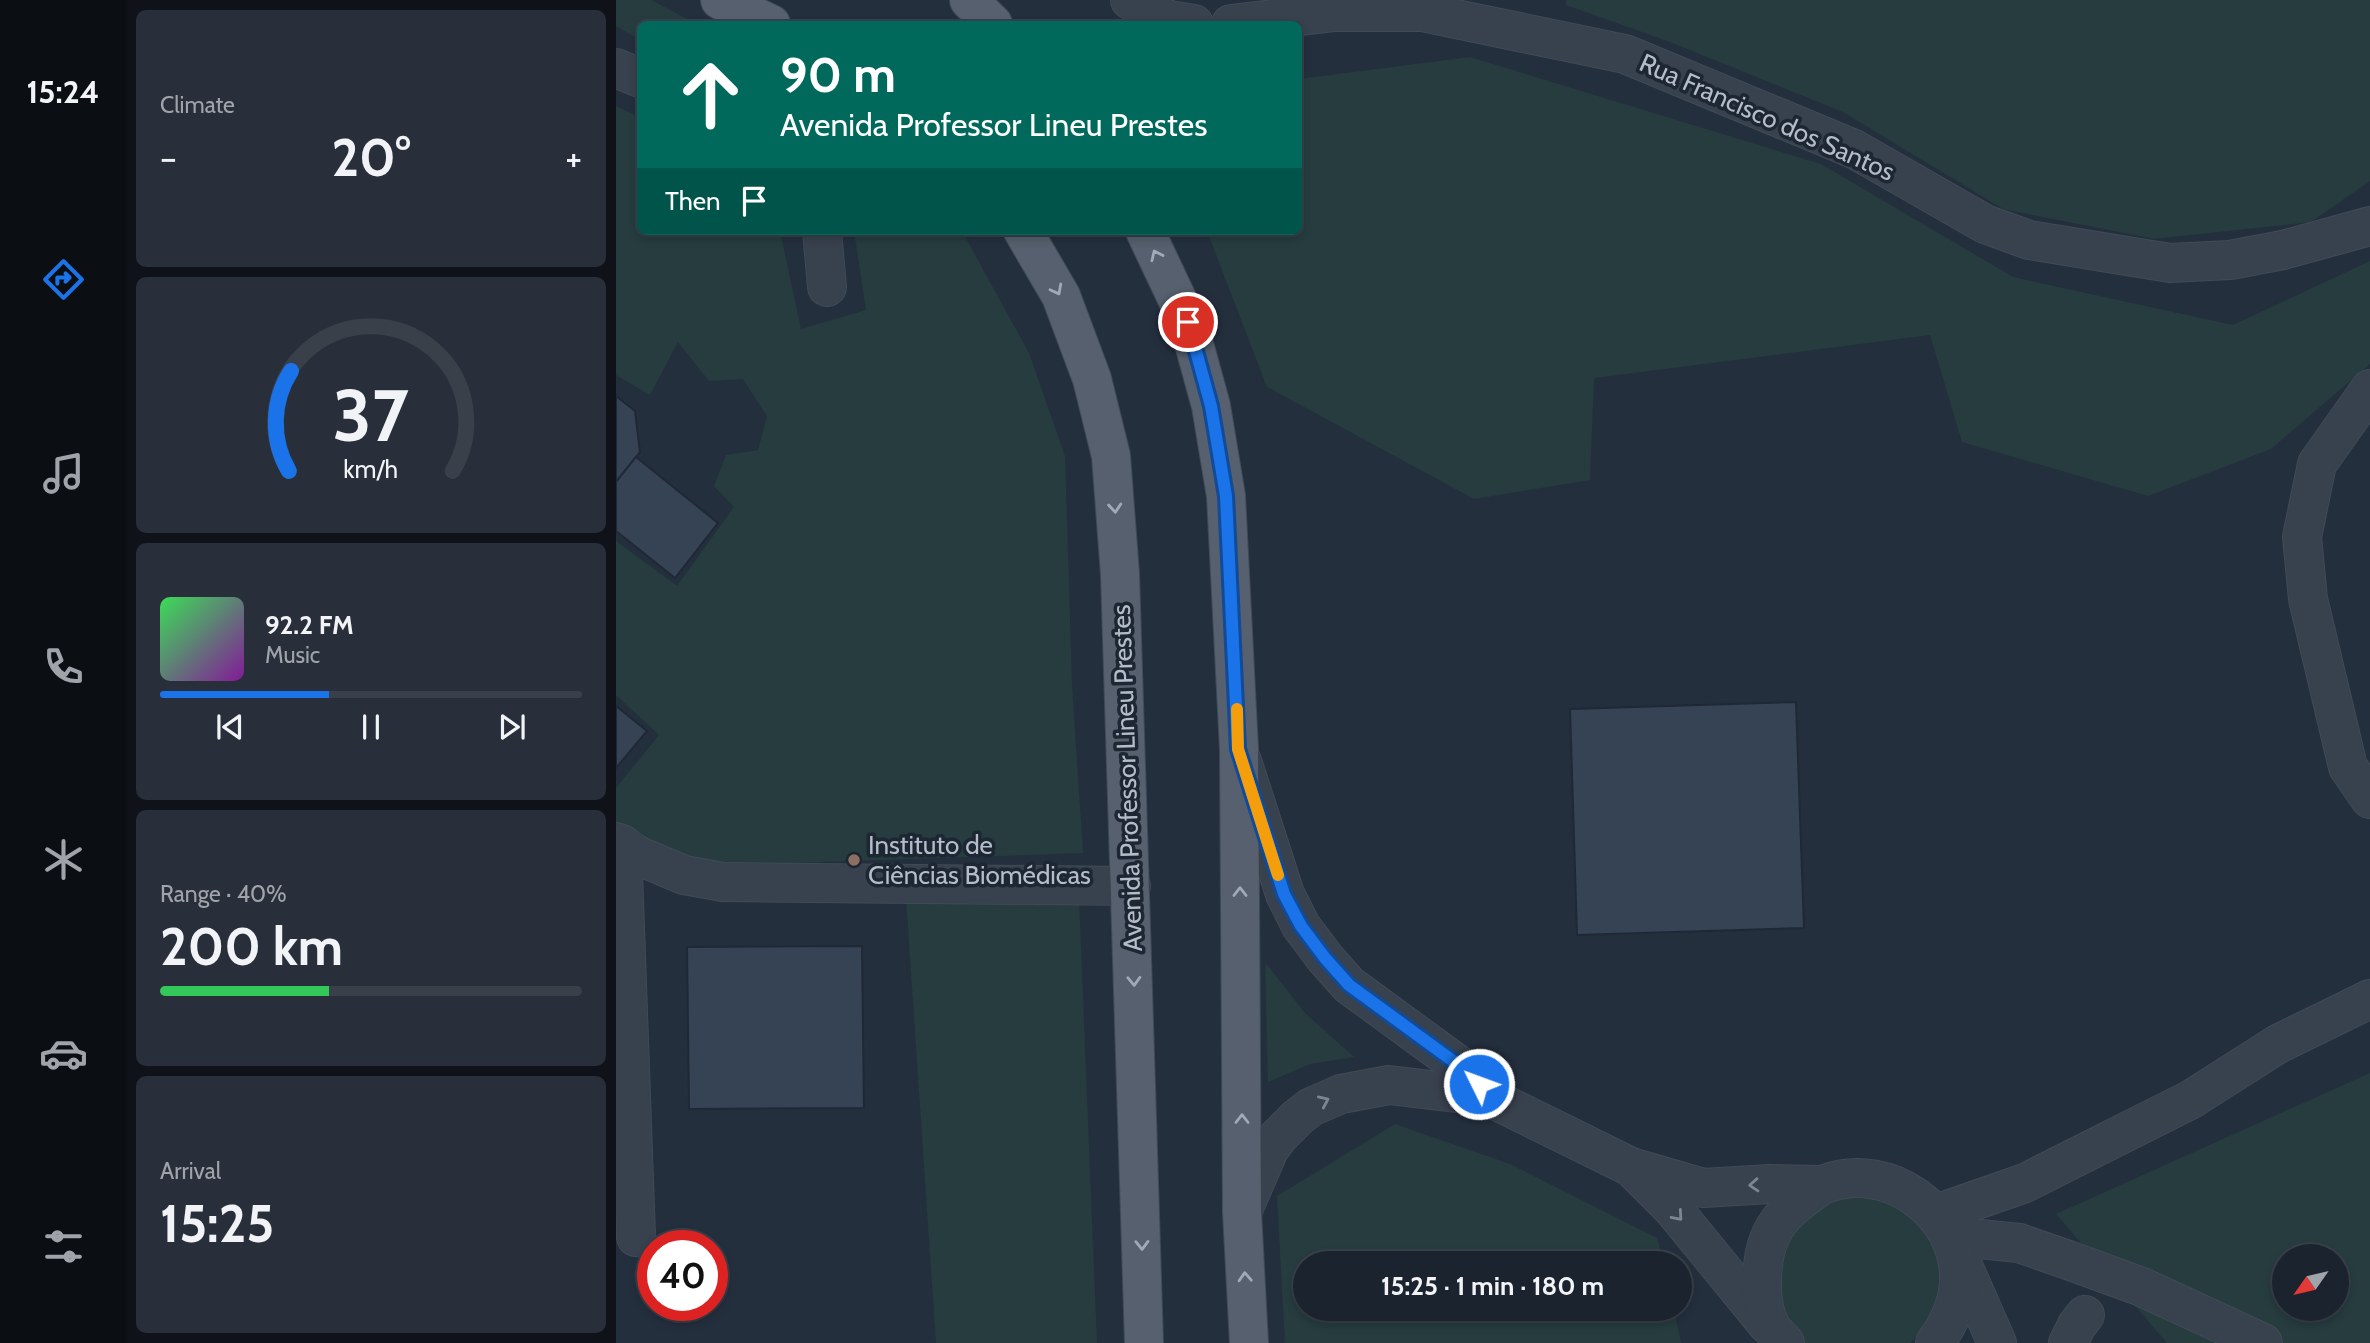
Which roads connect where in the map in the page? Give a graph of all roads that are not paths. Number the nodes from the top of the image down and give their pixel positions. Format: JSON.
{"nodes":[{"id":1,"x":720,"y":0,"type":"edge"},
{"id":2,"x":969,"y":0,"type":"edge"},
{"id":3,"x":1130,"y":0,"type":"edge"},
{"id":4,"x":766,"y":21,"type":"edge"},
{"id":5,"x":990,"y":21,"type":"edge"},
{"id":6,"x":1175,"y":21,"type":"edge"},
{"id":7,"x":1257,"y":21,"type":"edge"},
{"id":8,"x":616,"y":68,"type":"edge"},
{"id":9,"x":637,"y":77,"type":"edge"},
{"id":10,"x":2370,"y":226,"type":"edge"},
{"id":11,"x":822,"y":235,"type":"edge"},
{"id":12,"x":1025,"y":235,"type":"edge"},
{"id":13,"x":1147,"y":235,"type":"edge"},
{"id":14,"x":827,"y":287,"type":"dead end"},
{"id":15,"x":2370,"y":389,"type":"edge"},
{"id":16,"x":1238,"y":749,"type":"junction"},
{"id":17,"x":2370,"y":799,"type":"edge"},
{"id":18,"x":619,"y":843,"type":"edge"},
{"id":19,"x":1131,"y":886,"type":"junction"},
{"id":20,"x":2370,"y":999,"type":"edge"},
{"id":21,"x":1489,"y":1097,"type":"junction"},
{"id":22,"x":624,"y":1125,"type":"edge"},
{"id":23,"x":1631,"y":1167,"type":"junction"},
{"id":24,"x":1822,"y":1185,"type":"junction"},
{"id":25,"x":1242,"y":1212,"type":"junction"},
{"id":26,"x":1946,"y":1232,"type":"junction"},
{"id":27,"x":636,"y":1237,"type":"dead end"},
{"id":28,"x":1778,"y":1335,"type":"edge"},
{"id":29,"x":1144,"y":1343,"type":"edge"},
{"id":30,"x":1249,"y":1343,"type":"edge"},
{"id":31,"x":1935,"y":1343,"type":"edge"},
{"id":32,"x":1997,"y":1343,"type":"edge"},
{"id":33,"x":2263,"y":1343,"type":"edge"}],
"edges":[{"from":1,"to":4,"type":"main road"},
{"from":2,"to":5,"type":"main road"},
{"from":3,"to":6,"type":"street"},
{"from":7,"to":10,"type":"street","name":"Rua Francisco dos Santos"},
{"from":8,"to":9,"type":"street"},
{"from":11,"to":14,"type":"street"},
{"from":12,"to":19,"type":"main road","name":"Avenida Professor Lineu Prestes","one_way":true},
{"from":16,"to":13,"type":"main road","one_way":true},
{"from":15,"to":17,"type":"street"},
{"from":16,"to":21,"type":"street"},
{"from":25,"to":16,"type":"main road","one_way":true},
{"from":18,"to":19,"type":"street"},
{"from":18,"to":22,"type":"street"},
{"from":19,"to":29,"type":"main road","name":"Avenida Professor Lineu Prestes","one_way":true},
{"from":20,"to":26,"type":"street"},
{"from":21,"to":23,"type":"street"},
{"from":25,"to":21,"type":"street","one_way":true},
{"from":22,"to":27,"type":"street"},
{"from":24,"to":23,"type":"street","one_way":true},
{"from":23,"to":28,"type":"street","one_way":true},
{"from":24,"to":26,"type":"street"},
{"from":24,"to":28,"type":"street"},
{"from":30,"to":25,"type":"main road","one_way":true},
{"from":26,"to":31,"type":"street"},
{"from":26,"to":32,"type":"street"},
{"from":26,"to":33,"type":"street"}]}
